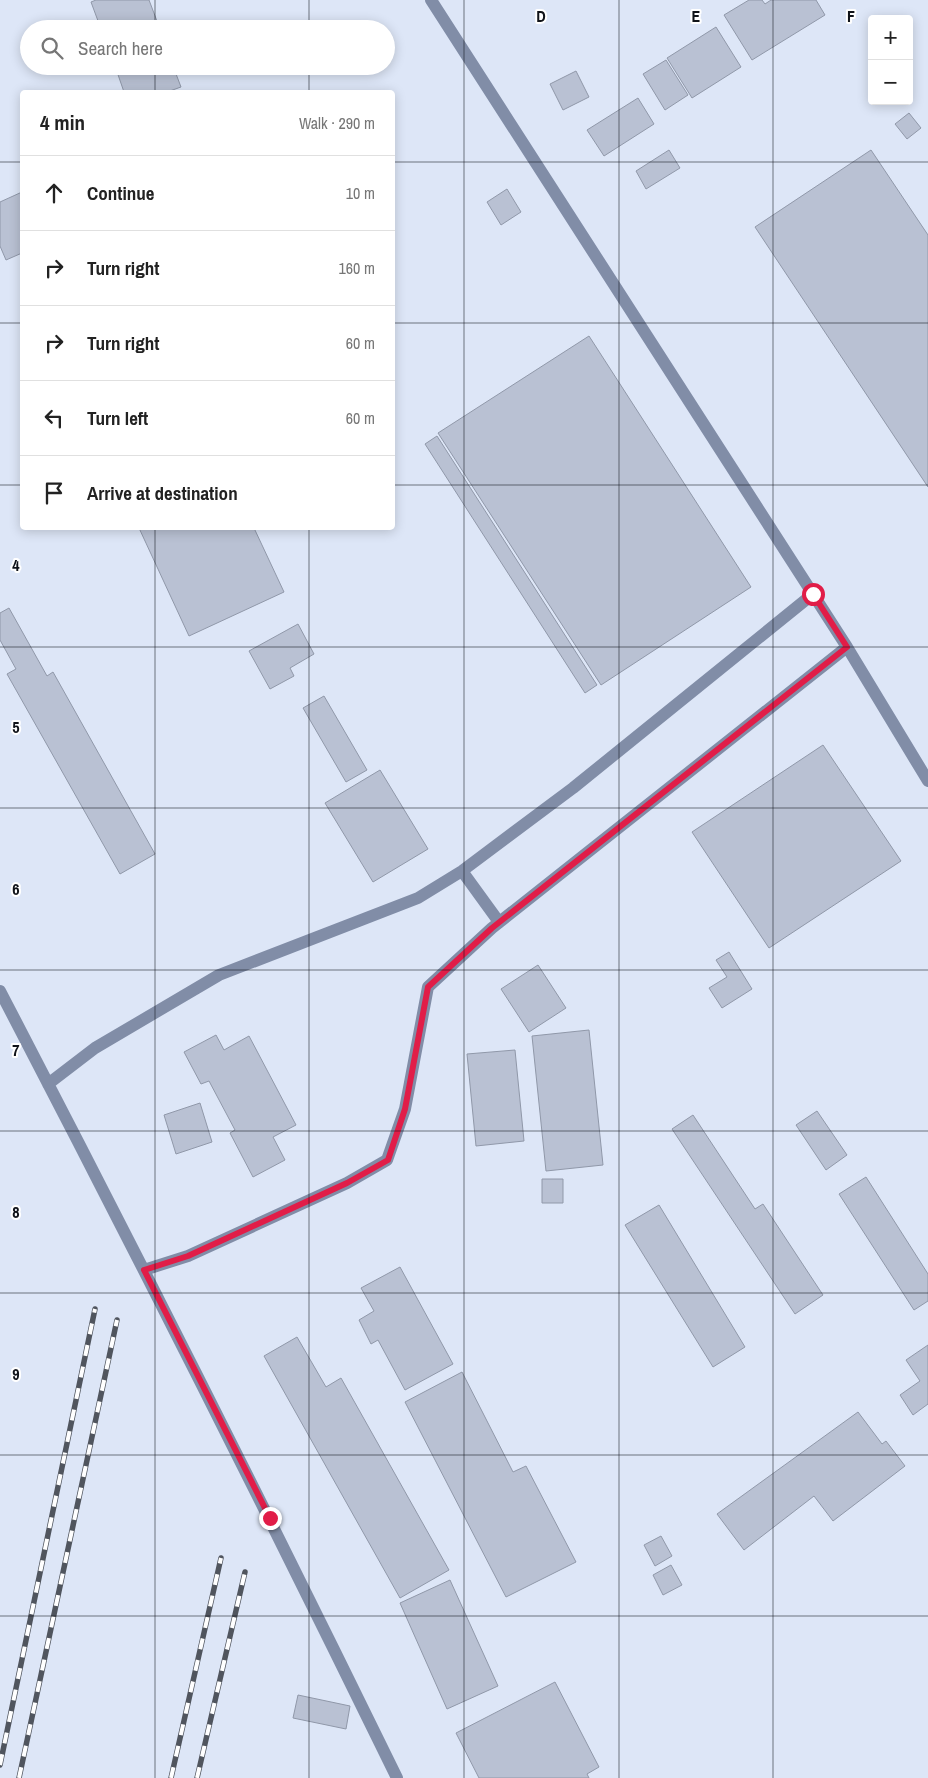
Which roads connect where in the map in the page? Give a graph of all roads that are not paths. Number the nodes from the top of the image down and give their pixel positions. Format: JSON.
{"nodes":[{"id":1,"x":431,"y":0,"type":"edge"},
{"id":2,"x":813,"y":594,"type":"junction"},
{"id":3,"x":847,"y":647,"type":"junction"},
{"id":4,"x":928,"y":781,"type":"edge"},
{"id":5,"x":462,"y":872,"type":"junction"},
{"id":6,"x":500,"y":922,"type":"junction"},
{"id":7,"x":0,"y":991,"type":"edge"},
{"id":8,"x":48,"y":1084,"type":"junction"},
{"id":9,"x":144,"y":1270,"type":"junction"},
{"id":10,"x":398,"y":1778,"type":"edge"}],
"edges":[{"from":1,"to":2,"type":"lane"},
{"from":2,"to":3,"type":"lane"},
{"from":2,"to":5,"type":"lane"},
{"from":3,"to":4,"type":"lane"},
{"from":3,"to":6,"type":"lane"},
{"from":5,"to":6,"type":"lane"},
{"from":5,"to":8,"type":"lane"},
{"from":6,"to":9,"type":"lane"},
{"from":7,"to":8,"type":"lane"},
{"from":8,"to":9,"type":"lane"},
{"from":9,"to":10,"type":"lane"}]}
